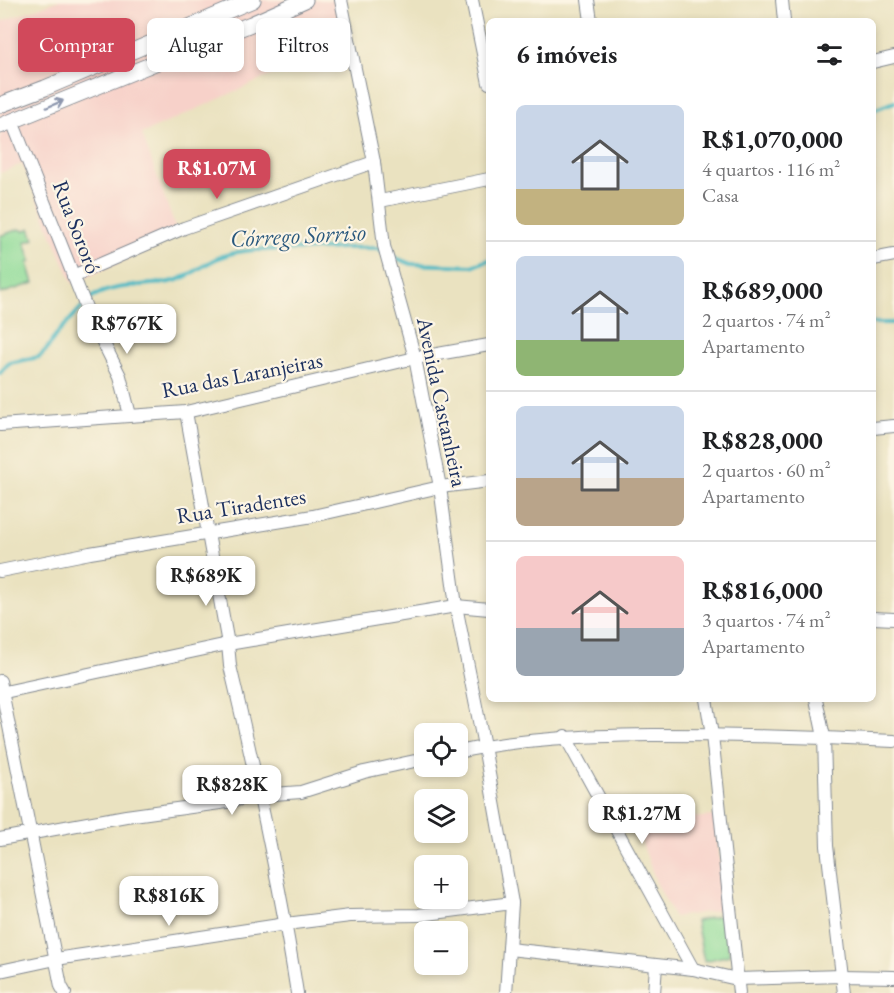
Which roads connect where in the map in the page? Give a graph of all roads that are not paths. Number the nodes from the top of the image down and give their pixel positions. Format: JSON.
{"nodes":[{"id":1,"x":253,"y":0,"type":"edge"},
{"id":2,"x":305,"y":0,"type":"edge"},
{"id":3,"x":341,"y":0,"type":"edge"},
{"id":4,"x":472,"y":0,"type":"edge"},
{"id":5,"x":588,"y":0,"type":"edge"},
{"id":6,"x":782,"y":0,"type":"edge"},
{"id":7,"x":591,"y":18,"type":"edge"},
{"id":8,"x":784,"y":18,"type":"edge"},
{"id":9,"x":894,"y":57,"type":"edge"},
{"id":10,"x":876,"y":61,"type":"edge"},
{"id":11,"x":486,"y":68,"type":"edge"},
{"id":12,"x":4,"y":104,"type":"edge"},
{"id":13,"x":6,"y":123,"type":"edge"},
{"id":14,"x":374,"y":162,"type":"junction"},
{"id":15,"x":486,"y":180,"type":"edge"},
{"id":16,"x":380,"y":201,"type":"junction"},
{"id":17,"x":894,"y":255,"type":"edge"},
{"id":18,"x":876,"y":258,"type":"edge"},
{"id":19,"x":73,"y":276,"type":"junction"},
{"id":20,"x":486,"y":346,"type":"edge"},
{"id":21,"x":416,"y":358,"type":"junction"},
{"id":22,"x":186,"y":412,"type":"junction"},
{"id":23,"x":130,"y":415,"type":"junction"},
{"id":24,"x":0,"y":425,"type":"edge"},
{"id":25,"x":894,"y":426,"type":"edge"},
{"id":26,"x":876,"y":428,"type":"edge"},
{"id":27,"x":486,"y":481,"type":"edge"},
{"id":28,"x":440,"y":487,"type":"junction"},
{"id":29,"x":208,"y":532,"type":"junction"},
{"id":30,"x":0,"y":571,"type":"edge"},
{"id":31,"x":456,"y":606,"type":"junction"},
{"id":32,"x":486,"y":609,"type":"edge"},
{"id":33,"x":876,"y":618,"type":"edge"},
{"id":34,"x":894,"y":619,"type":"edge"},
{"id":35,"x":228,"y":644,"type":"junction"},
{"id":36,"x":1,"y":689,"type":"edge"},
{"id":37,"x":706,"y":702,"type":"edge"},
{"id":38,"x":817,"y":702,"type":"edge"},
{"id":39,"x":712,"y":735,"type":"junction"},
{"id":40,"x":565,"y":736,"type":"junction"},
{"id":41,"x":824,"y":737,"type":"junction"},
{"id":42,"x":894,"y":741,"type":"edge"},
{"id":43,"x":484,"y":746,"type":"junction"},
{"id":44,"x":468,"y":750,"type":"edge"},
{"id":45,"x":414,"y":761,"type":"edge"},
{"id":46,"x":260,"y":795,"type":"junction"},
{"id":47,"x":31,"y":833,"type":"junction"},
{"id":48,"x":0,"y":839,"type":"edge"},
{"id":49,"x":512,"y":903,"type":"junction"},
{"id":50,"x":286,"y":924,"type":"junction"},
{"id":51,"x":509,"y":949,"type":"junction"},
{"id":52,"x":56,"y":959,"type":"junction"},
{"id":53,"x":656,"y":966,"type":"junction"},
{"id":54,"x":693,"y":969,"type":"junction"},
{"id":55,"x":0,"y":971,"type":"edge"},
{"id":56,"x":842,"y":976,"type":"junction"},
{"id":57,"x":894,"y":977,"type":"edge"},
{"id":58,"x":738,"y":979,"type":"junction"},
{"id":59,"x":65,"y":993,"type":"edge"},
{"id":60,"x":297,"y":993,"type":"edge"},
{"id":61,"x":506,"y":993,"type":"edge"},
{"id":62,"x":654,"y":993,"type":"edge"},
{"id":63,"x":739,"y":993,"type":"edge"},
{"id":64,"x":844,"y":993,"type":"edge"}],
"edges":[{"from":1,"to":12,"type":"main road"},
{"from":13,"to":2,"type":"main road","one_way":true},
{"from":3,"to":14,"type":"street","name":"Avenida Castanheira"},
{"from":4,"to":11,"type":"street"},
{"from":5,"to":7,"type":"street"},
{"from":6,"to":8,"type":"street"},
{"from":9,"to":10,"type":"street"},
{"from":12,"to":13,"type":"main road"},
{"from":13,"to":19,"type":"street","name":"Rua Sororó"},
{"from":14,"to":16,"type":"street","name":"Avenida Castanheira"},
{"from":14,"to":19,"type":"street"},
{"from":15,"to":16,"type":"street"},
{"from":16,"to":21,"type":"street","name":"Avenida Castanheira"},
{"from":17,"to":18,"type":"street"},
{"from":19,"to":23,"type":"street","name":"Rua Sororó"},
{"from":20,"to":21,"type":"street","name":"Rua das Laranjeiras"},
{"from":21,"to":22,"type":"street","name":"Rua das Laranjeiras"},
{"from":21,"to":28,"type":"street","name":"Avenida Castanheira"},
{"from":22,"to":23,"type":"street","name":"Rua das Laranjeiras"},
{"from":22,"to":29,"type":"street"},
{"from":23,"to":24,"type":"street","name":"Rua das Laranjeiras"},
{"from":25,"to":26,"type":"street"},
{"from":27,"to":28,"type":"street","name":"Rua Tiradentes"},
{"from":28,"to":29,"type":"street","name":"Rua Tiradentes"},
{"from":28,"to":31,"type":"street","name":"Avenida Castanheira"},
{"from":29,"to":30,"type":"street","name":"Rua Tiradentes"},
{"from":29,"to":35,"type":"street"},
{"from":31,"to":32,"type":"street"},
{"from":31,"to":35,"type":"street"},
{"from":31,"to":43,"type":"street","name":"Avenida Castanheira"},
{"from":33,"to":34,"type":"street"},
{"from":35,"to":36,"type":"street"},
{"from":35,"to":46,"type":"street"},
{"from":36,"to":47,"type":"street"},
{"from":37,"to":39,"type":"street"},
{"from":38,"to":41,"type":"street"},
{"from":39,"to":40,"type":"street"},
{"from":39,"to":41,"type":"street"},
{"from":39,"to":58,"type":"street"},
{"from":40,"to":43,"type":"street"},
{"from":40,"to":54,"type":"street"},
{"from":41,"to":42,"type":"street"},
{"from":41,"to":56,"type":"street"},
{"from":43,"to":44,"type":"street"},
{"from":43,"to":49,"type":"street","name":"Avenida Castanheira"},
{"from":45,"to":46,"type":"street"},
{"from":46,"to":47,"type":"street"},
{"from":46,"to":50,"type":"street"},
{"from":47,"to":48,"type":"street"},
{"from":47,"to":52,"type":"street"},
{"from":49,"to":50,"type":"street"},
{"from":49,"to":51,"type":"street","name":"Avenida Castanheira"},
{"from":50,"to":52,"type":"street"},
{"from":50,"to":60,"type":"street"},
{"from":51,"to":53,"type":"street"},
{"from":51,"to":61,"type":"street","name":"Avenida Castanheira"},
{"from":52,"to":55,"type":"street"},
{"from":52,"to":59,"type":"street"},
{"from":53,"to":54,"type":"street"},
{"from":53,"to":62,"type":"street"},
{"from":54,"to":58,"type":"street"},
{"from":56,"to":57,"type":"street"},
{"from":56,"to":58,"type":"street"},
{"from":56,"to":64,"type":"street"},
{"from":58,"to":63,"type":"street"}]}
